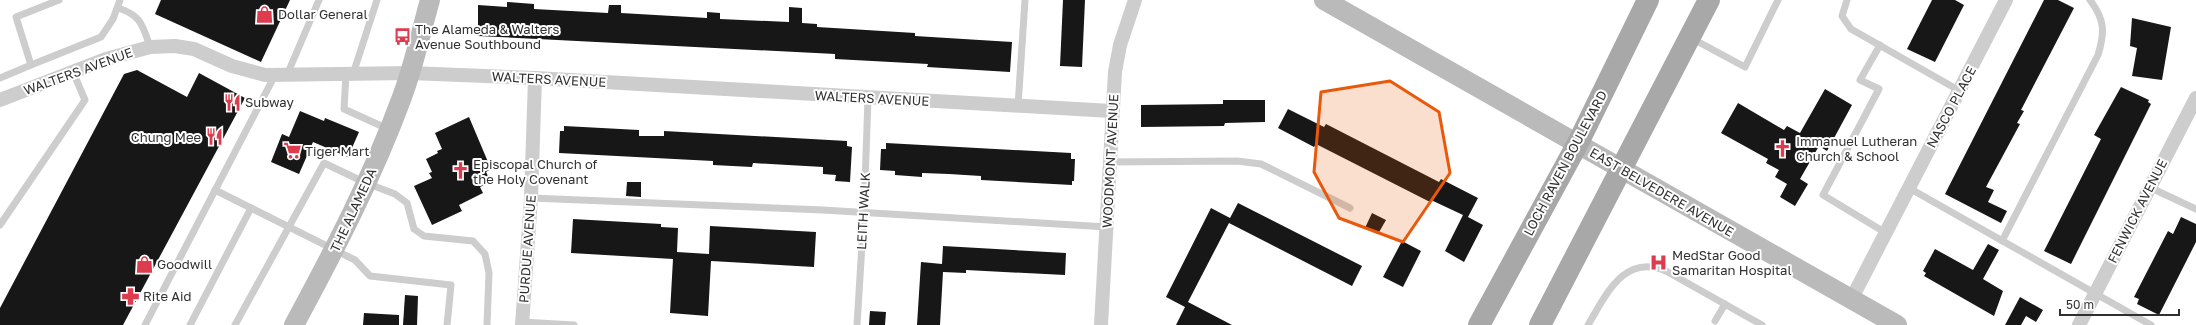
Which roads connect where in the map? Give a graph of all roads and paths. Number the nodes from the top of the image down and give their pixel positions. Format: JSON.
{"nodes":[{"id":1,"x":59,"y":0,"type":"edge"},
{"id":2,"x":120,"y":0,"type":"edge"},
{"id":3,"x":319,"y":0,"type":"edge"},
{"id":4,"x":377,"y":0,"type":"edge"},
{"id":5,"x":430,"y":0,"type":"edge"},
{"id":6,"x":1024,"y":0,"type":"edge"},
{"id":7,"x":1135,"y":0,"type":"edge"},
{"id":8,"x":1324,"y":0,"type":"edge"},
{"id":9,"x":1648,"y":0,"type":"edge"},
{"id":10,"x":1709,"y":0,"type":"edge"},
{"id":11,"x":1778,"y":0,"type":"edge"},
{"id":12,"x":1847,"y":0,"type":"edge"},
{"id":13,"x":2006,"y":0,"type":"edge"},
{"id":14,"x":2090,"y":0,"type":"edge"},
{"id":15,"x":118,"y":8,"type":"junction"},
{"id":16,"x":1689,"y":37,"type":"junction"},
{"id":17,"x":1880,"y":45,"type":"junction"},
{"id":18,"x":150,"y":46,"type":"junction"},
{"id":19,"x":31,"y":65,"type":"junction"},
{"id":20,"x":73,"y":72,"type":"junction"},
{"id":21,"x":410,"y":73,"type":"junction"},
{"id":22,"x":350,"y":74,"type":"junction"},
{"id":23,"x":281,"y":75,"type":"junction"},
{"id":24,"x":0,"y":78,"type":"edge"},
{"id":25,"x":535,"y":78,"type":"junction"},
{"id":26,"x":1960,"y":91,"type":"junction"},
{"id":27,"x":868,"y":98,"type":"junction"},
{"id":28,"x":2196,"y":98,"type":"edge"},
{"id":29,"x":0,"y":100,"type":"edge"},
{"id":30,"x":1018,"y":106,"type":"junction"},
{"id":31,"x":1111,"y":111,"type":"junction"},
{"id":32,"x":390,"y":130,"type":"junction"},
{"id":33,"x":1578,"y":143,"type":"junction"},
{"id":34,"x":1110,"y":162,"type":"junction"},
{"id":35,"x":1620,"y":169,"type":"junction"},
{"id":36,"x":366,"y":183,"type":"junction"},
{"id":37,"x":2149,"y":186,"type":"junction"},
{"id":38,"x":1909,"y":188,"type":"junction"},
{"id":39,"x":215,"y":190,"type":"junction"},
{"id":40,"x":531,"y":198,"type":"junction"},
{"id":41,"x":251,"y":208,"type":"junction"},
{"id":42,"x":1350,"y":208,"type":"dead end"},
{"id":43,"x":2196,"y":209,"type":"edge"},
{"id":44,"x":864,"y":212,"type":"junction"},
{"id":45,"x":0,"y":225,"type":"edge"},
{"id":46,"x":288,"y":227,"type":"junction"},
{"id":47,"x":1107,"y":227,"type":"junction"},
{"id":48,"x":1886,"y":233,"type":"junction"},
{"id":49,"x":2002,"y":241,"type":"junction"},
{"id":50,"x":333,"y":251,"type":"junction"},
{"id":51,"x":2094,"y":293,"type":"junction"},
{"id":52,"x":1851,"y":300,"type":"junction"},
{"id":53,"x":1725,"y":304,"type":"junction"},
{"id":54,"x":1715,"y":321,"type":"dead end"},
{"id":55,"x":522,"y":323,"type":"edge"},
{"id":56,"x":145,"y":325,"type":"edge"},
{"id":57,"x":190,"y":325,"type":"edge"},
{"id":58,"x":235,"y":325,"type":"edge"},
{"id":59,"x":294,"y":325,"type":"edge"},
{"id":60,"x":447,"y":325,"type":"edge"},
{"id":61,"x":487,"y":325,"type":"edge"},
{"id":62,"x":574,"y":325,"type":"edge"},
{"id":63,"x":857,"y":325,"type":"edge"},
{"id":64,"x":1100,"y":325,"type":"edge"},
{"id":65,"x":1479,"y":325,"type":"edge"},
{"id":66,"x":1540,"y":325,"type":"edge"},
{"id":67,"x":1588,"y":325,"type":"edge"},
{"id":68,"x":1762,"y":325,"type":"edge"},
{"id":69,"x":1896,"y":325,"type":"edge"},
{"id":70,"x":2079,"y":325,"type":"edge"},
{"id":71,"x":2151,"y":325,"type":"edge"}],
"edges":[{"from":1,"to":19,"type":"lane"},
{"from":2,"to":15,"type":"lane"},
{"from":3,"to":23,"type":"lane"},
{"from":4,"to":22,"type":"lane"},
{"from":5,"to":21,"type":"main road","name":"THE ALAMEDA"},
{"from":6,"to":30,"type":"lane"},
{"from":7,"to":31,"type":"street","name":"WOODMONT AVENUE"},
{"from":8,"to":33,"type":"main road","name":"EAST BELVEDERE AVENUE"},
{"from":9,"to":33,"type":"main road","name":"LOCH RAVEN BOULEVARD"},
{"from":10,"to":16,"type":"main road"},
{"from":11,"to":16,"type":"lane"},
{"from":12,"to":17,"type":"lane"},
{"from":13,"to":26,"type":"street","name":"NASCO PLACE"},
{"from":14,"to":49,"type":"lane"},
{"from":15,"to":18,"type":"lane"},
{"from":15,"to":19,"type":"lane"},
{"from":16,"to":35,"type":"main road"},
{"from":17,"to":26,"type":"lane"},
{"from":17,"to":48,"type":"lane"},
{"from":18,"to":20,"type":"street","name":"WALTERS AVENUE"},
{"from":18,"to":23,"type":"street","name":"WALTERS AVENUE"},
{"from":19,"to":24,"type":"lane"},
{"from":20,"to":29,"type":"street","name":"WALTERS AVENUE"},
{"from":20,"to":45,"type":"lane"},
{"from":21,"to":22,"type":"street","name":"WALTERS AVENUE"},
{"from":21,"to":25,"type":"street","name":"WALTERS AVENUE"},
{"from":21,"to":32,"type":"main road","name":"THE ALAMEDA"},
{"from":22,"to":23,"type":"street","name":"WALTERS AVENUE"},
{"from":22,"to":32,"type":"lane"},
{"from":23,"to":39,"type":"lane"},
{"from":25,"to":27,"type":"street","name":"WALTERS AVENUE"},
{"from":25,"to":40,"type":"street","name":"PURDUE AVENUE"},
{"from":26,"to":38,"type":"street","name":"NASCO PLACE"},
{"from":27,"to":30,"type":"street","name":"WALTERS AVENUE"},
{"from":27,"to":44,"type":"lane","name":"LEITH WALK"},
{"from":28,"to":37,"type":"street","name":"FENWICK AVENUE"},
{"from":30,"to":31,"type":"street","name":"WALTERS AVENUE"},
{"from":31,"to":34,"type":"street","name":"WOODMONT AVENUE"},
{"from":32,"to":36,"type":"main road","name":"THE ALAMEDA"},
{"from":33,"to":35,"type":"main road","name":"EAST BELVEDERE AVENUE"},
{"from":33,"to":65,"type":"main road","name":"LOCH RAVEN BOULEVARD"},
{"from":34,"to":42,"type":"lane"},
{"from":34,"to":47,"type":"street","name":"WOODMONT AVENUE"},
{"from":35,"to":52,"type":"main road","name":"EAST BELVEDERE AVENUE"},
{"from":35,"to":66,"type":"main road"},
{"from":36,"to":46,"type":"lane"},
{"from":36,"to":50,"type":"main road","name":"THE ALAMEDA"},
{"from":36,"to":61,"type":"lane"},
{"from":37,"to":43,"type":"lane"},
{"from":37,"to":51,"type":"street","name":"FENWICK AVENUE"},
{"from":38,"to":48,"type":"street","name":"NASCO PLACE"},
{"from":38,"to":49,"type":"lane"},
{"from":39,"to":41,"type":"lane"},
{"from":39,"to":56,"type":"lane"},
{"from":40,"to":44,"type":"lane"},
{"from":40,"to":55,"type":"street","name":"PURDUE AVENUE"},
{"from":41,"to":46,"type":"lane"},
{"from":41,"to":57,"type":"lane"},
{"from":44,"to":47,"type":"lane"},
{"from":44,"to":63,"type":"lane","name":"LEITH WALK"},
{"from":46,"to":50,"type":"lane"},
{"from":46,"to":58,"type":"lane"},
{"from":47,"to":64,"type":"street","name":"WOODMONT AVENUE"},
{"from":48,"to":52,"type":"street","name":"NASCO PLACE"},
{"from":49,"to":51,"type":"lane"},
{"from":50,"to":59,"type":"main road","name":"THE ALAMEDA"},
{"from":50,"to":60,"type":"lane"},
{"from":51,"to":70,"type":"street","name":"FENWICK AVENUE"},
{"from":51,"to":71,"type":"lane"},
{"from":52,"to":69,"type":"main road","name":"EAST BELVEDERE AVENUE"},
{"from":53,"to":54,"type":"lane"},
{"from":53,"to":67,"type":"lane"},
{"from":53,"to":68,"type":"lane"},
{"from":55,"to":62,"type":"lane"}]}
